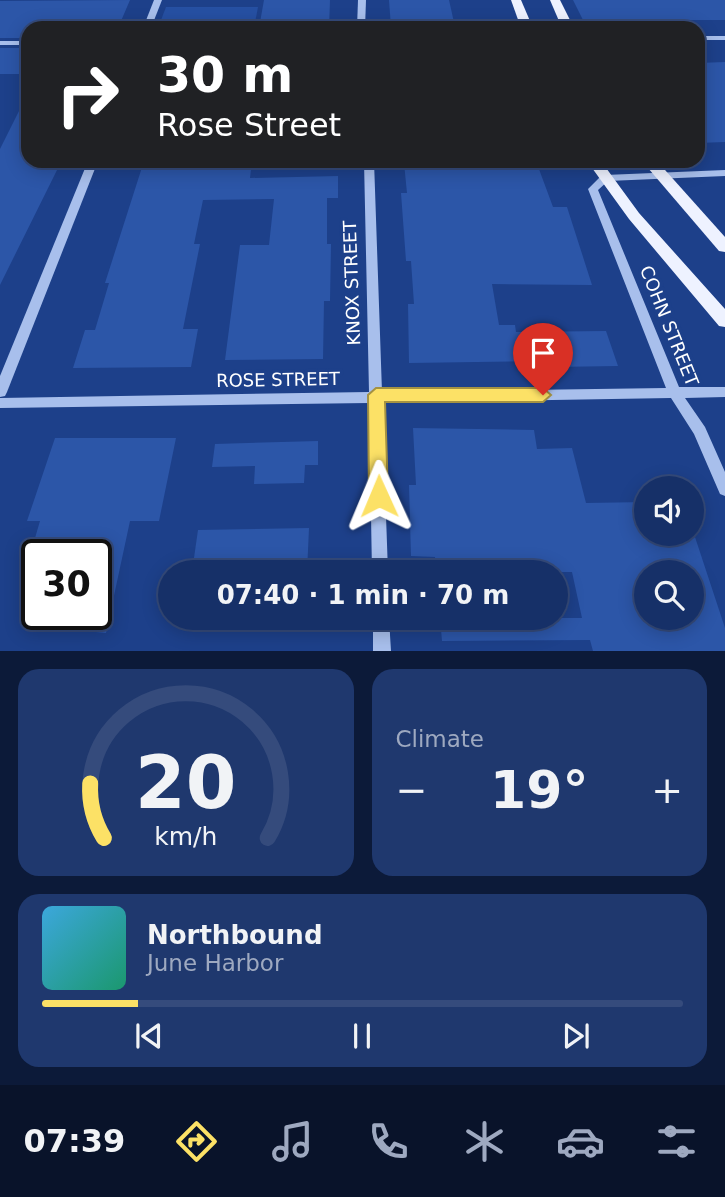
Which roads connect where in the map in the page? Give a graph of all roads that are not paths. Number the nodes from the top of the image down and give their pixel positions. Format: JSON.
{"nodes":[{"id":1,"x":158,"y":0,"type":"edge"},
{"id":2,"x":362,"y":0,"type":"edge"},
{"id":3,"x":516,"y":0,"type":"edge"},
{"id":4,"x":555,"y":0,"type":"edge"},
{"id":5,"x":150,"y":21,"type":"edge"},
{"id":6,"x":361,"y":21,"type":"edge"},
{"id":7,"x":524,"y":21,"type":"edge"},
{"id":8,"x":565,"y":21,"type":"edge"},
{"id":9,"x":705,"y":38,"type":"edge"},
{"id":10,"x":725,"y":38,"type":"edge"},
{"id":11,"x":0,"y":43,"type":"edge"},
{"id":12,"x":21,"y":43,"type":"edge"},
{"id":13,"x":90,"y":168,"type":"edge"},
{"id":14,"x":369,"y":168,"type":"edge"},
{"id":15,"x":599,"y":168,"type":"edge"},
{"id":16,"x":654,"y":168,"type":"edge"},
{"id":17,"x":725,"y":173,"type":"edge"},
{"id":18,"x":659,"y":174,"type":"junction"},
{"id":19,"x":605,"y":178,"type":"junction"},
{"id":20,"x":725,"y":247,"type":"edge"},
{"id":21,"x":725,"y":321,"type":"edge"},
{"id":22,"x":0,"y":392,"type":"edge"},
{"id":23,"x":725,"y":392,"type":"edge"},
{"id":24,"x":675,"y":394,"type":"junction"},
{"id":25,"x":376,"y":395,"type":"junction"},
{"id":26,"x":0,"y":402,"type":"edge"},
{"id":27,"x":725,"y":489,"type":"edge"},
{"id":28,"x":380,"y":560,"type":"edge"},
{"id":29,"x":381,"y":630,"type":"edge"},
{"id":30,"x":382,"y":651,"type":"edge"}],
"edges":[{"from":1,"to":5,"type":"street"},
{"from":2,"to":6,"type":"street"},
{"from":3,"to":7,"type":"main road"},
{"from":4,"to":8,"type":"main road"},
{"from":9,"to":10,"type":"street"},
{"from":11,"to":12,"type":"street"},
{"from":13,"to":22,"type":"street"},
{"from":14,"to":25,"type":"street","name":"KNOX STREET"},
{"from":15,"to":19,"type":"main road"},
{"from":16,"to":18,"type":"main road"},
{"from":17,"to":18,"type":"street"},
{"from":18,"to":19,"type":"street"},
{"from":18,"to":20,"type":"main road"},
{"from":19,"to":21,"type":"main road"},
{"from":19,"to":24,"type":"street","name":"COHN STREET"},
{"from":23,"to":24,"type":"street","name":"ROSE STREET"},
{"from":24,"to":25,"type":"street","name":"ROSE STREET"},
{"from":24,"to":27,"type":"street","name":"COHN STREET"},
{"from":25,"to":26,"type":"street","name":"ROSE STREET"},
{"from":25,"to":28,"type":"street","name":"KNOX STREET"},
{"from":29,"to":30,"type":"street"}]}
